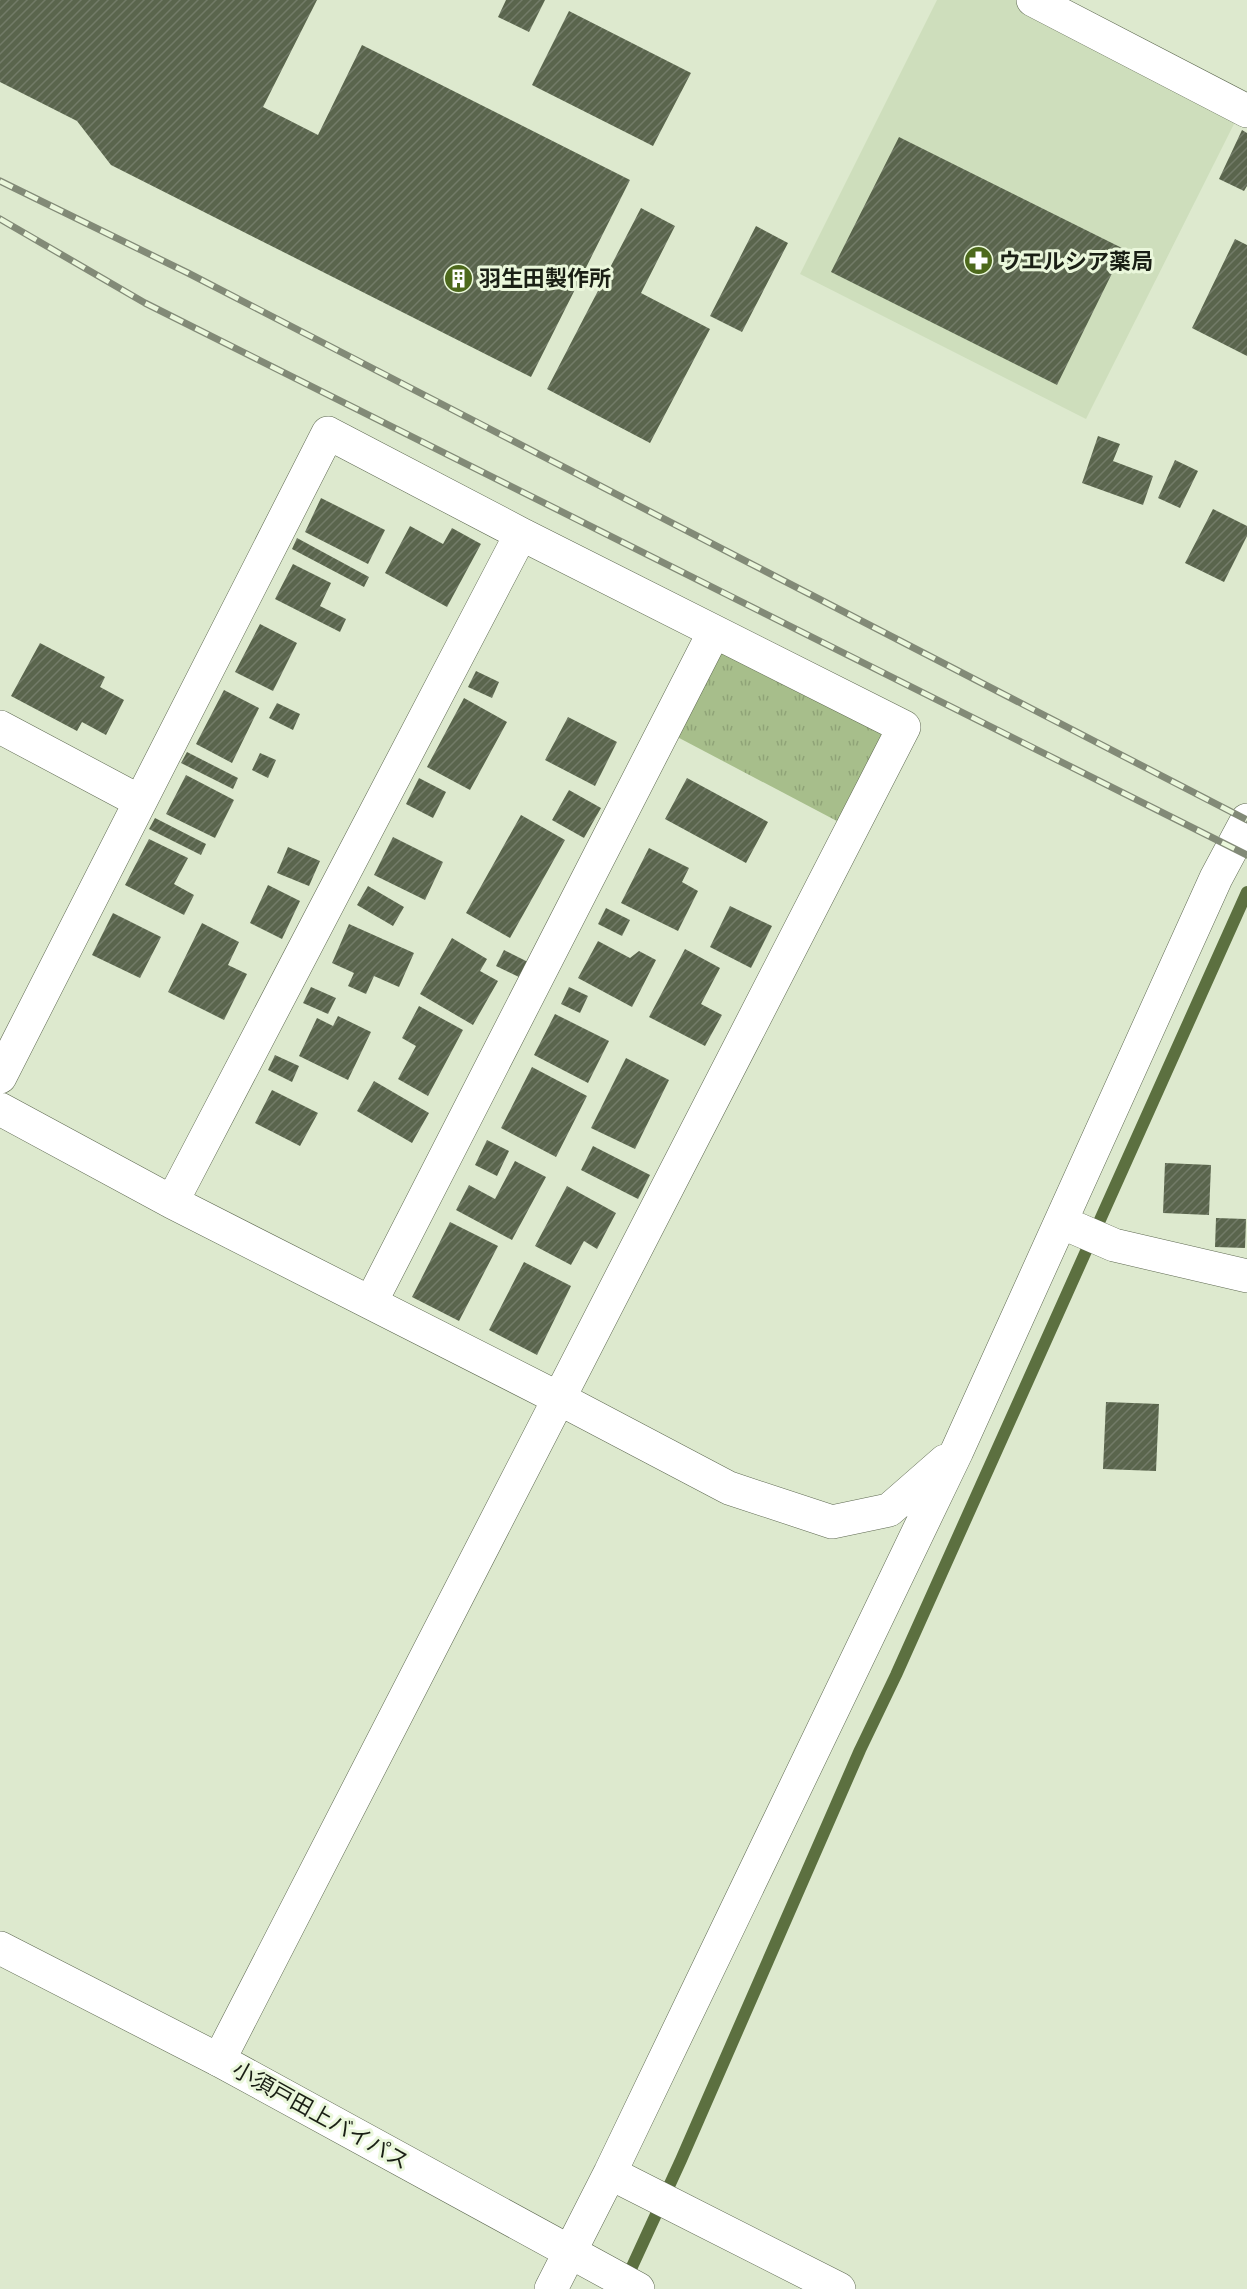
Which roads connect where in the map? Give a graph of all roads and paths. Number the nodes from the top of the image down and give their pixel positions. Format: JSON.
{"nodes":[{"id":1,"x":1033,"y":0,"type":"edge"},
{"id":2,"x":1247,"y":111,"type":"edge"},
{"id":3,"x":521,"y":534,"type":"junction"},
{"id":4,"x":714,"y":632,"type":"junction"},
{"id":5,"x":0,"y":728,"type":"edge"},
{"id":6,"x":139,"y":801,"type":"junction"},
{"id":7,"x":1247,"y":820,"type":"edge"},
{"id":8,"x":0,"y":1077,"type":"edge"},
{"id":9,"x":0,"y":1109,"type":"edge"},
{"id":10,"x":172,"y":1202,"type":"junction"},
{"id":11,"x":1061,"y":1222,"type":"junction"},
{"id":12,"x":1247,"y":1276,"type":"edge"},
{"id":13,"x":371,"y":1302,"type":"junction"},
{"id":14,"x":560,"y":1398,"type":"junction"},
{"id":15,"x":957,"y":1451,"type":"junction"},
{"id":16,"x":0,"y":1948,"type":"edge"},
{"id":17,"x":219,"y":2060,"type":"junction"},
{"id":18,"x":610,"y":2173,"type":"junction"},
{"id":19,"x":571,"y":2252,"type":"junction"},
{"id":20,"x":551,"y":2289,"type":"edge"},
{"id":21,"x":638,"y":2289,"type":"edge"},
{"id":22,"x":839,"y":2289,"type":"edge"}],
"edges":[{"from":1,"to":2,"type":"main road"},
{"from":3,"to":4,"type":"main road"},
{"from":3,"to":6,"type":"main road"},
{"from":3,"to":10,"type":"main road"},
{"from":4,"to":13,"type":"main road"},
{"from":4,"to":14,"type":"main road"},
{"from":5,"to":6,"type":"main road"},
{"from":6,"to":8,"type":"main road"},
{"from":7,"to":11,"type":"main road"},
{"from":9,"to":10,"type":"main road"},
{"from":10,"to":13,"type":"main road"},
{"from":11,"to":12,"type":"main road"},
{"from":11,"to":15,"type":"main road"},
{"from":13,"to":14,"type":"main road"},
{"from":14,"to":15,"type":"main road"},
{"from":14,"to":17,"type":"main road"},
{"from":15,"to":18,"type":"main road"},
{"from":16,"to":17,"type":"main road","name":"小須戸田上バイパス"},
{"from":17,"to":19,"type":"main road","name":"小須戸田上バイパス"},
{"from":18,"to":19,"type":"main road"},
{"from":18,"to":22,"type":"main road"},
{"from":19,"to":20,"type":"main road"},
{"from":19,"to":21,"type":"main road","name":"小須戸田上バイパス"}]}
